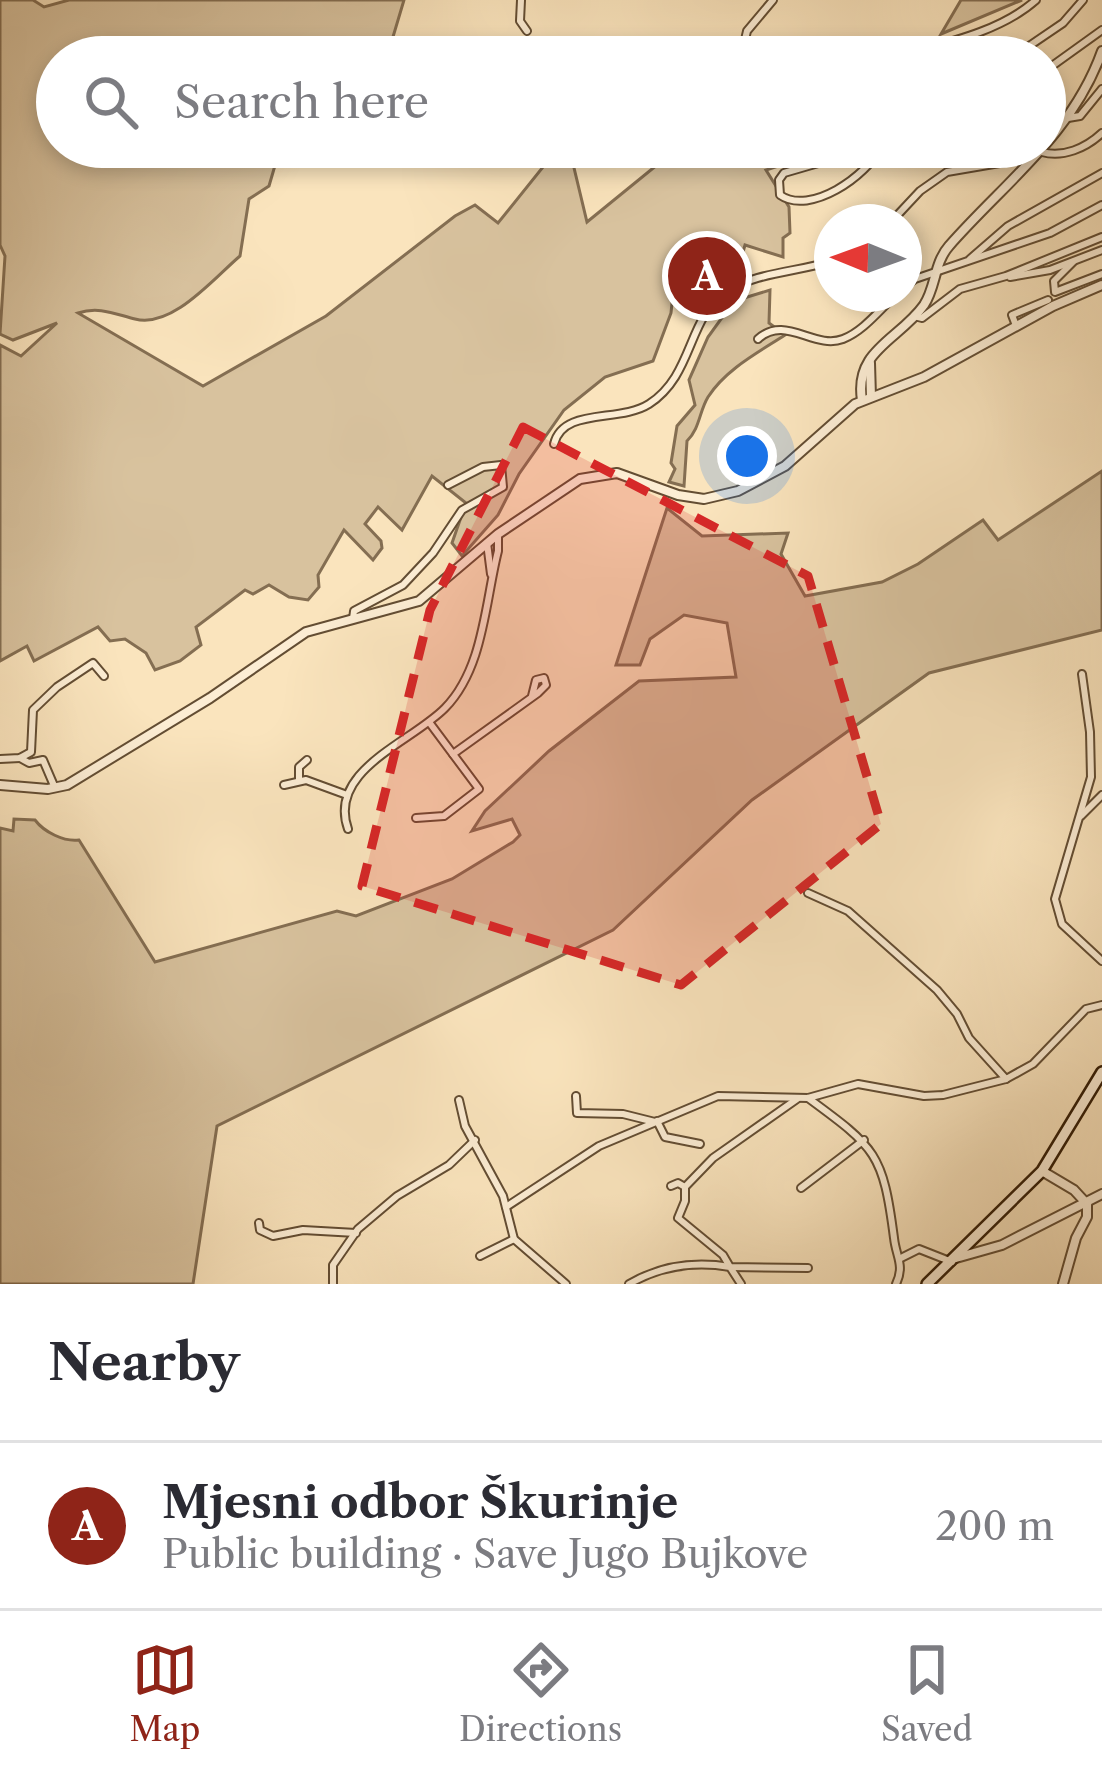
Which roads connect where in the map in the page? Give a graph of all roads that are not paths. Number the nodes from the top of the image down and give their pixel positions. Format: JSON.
{"nodes":[{"id":1,"x":521,"y":0,"type":"edge"},
{"id":2,"x":772,"y":0,"type":"edge"},
{"id":3,"x":1036,"y":0,"type":"edge"},
{"id":4,"x":1083,"y":0,"type":"edge"},
{"id":5,"x":1102,"y":30,"type":"edge"},
{"id":6,"x":526,"y":31,"type":"dead end"},
{"id":7,"x":746,"y":36,"type":"edge"},
{"id":8,"x":965,"y":36,"type":"edge"},
{"id":9,"x":1044,"y":36,"type":"edge"},
{"id":10,"x":1102,"y":51,"type":"edge"},
{"id":11,"x":1066,"y":56,"type":"edge"},
{"id":12,"x":1102,"y":89,"type":"edge"},
{"id":13,"x":1068,"y":118,"type":"junction"},
{"id":14,"x":1066,"y":121,"type":"edge"},
{"id":15,"x":1102,"y":133,"type":"edge"},
{"id":16,"x":1066,"y":151,"type":"edge"},
{"id":17,"x":802,"y":168,"type":"edge"},
{"id":18,"x":868,"y":168,"type":"edge"},
{"id":19,"x":971,"y":168,"type":"edge"},
{"id":20,"x":1028,"y":168,"type":"edge"},
{"id":21,"x":1102,"y":173,"type":"edge"},
{"id":22,"x":908,"y":204,"type":"edge"},
{"id":23,"x":1102,"y":205,"type":"edge"},
{"id":24,"x":1102,"y":237,"type":"edge"},
{"id":25,"x":1102,"y":250,"type":"edge"},
{"id":26,"x":965,"y":262,"type":"junction"},
{"id":27,"x":1073,"y":262,"type":"junction"},
{"id":28,"x":814,"y":265,"type":"edge"},
{"id":29,"x":936,"y":272,"type":"junction"},
{"id":30,"x":1102,"y":274,"type":"edge"},
{"id":31,"x":1006,"y":276,"type":"junction"},
{"id":32,"x":922,"y":279,"type":"edge"},
{"id":33,"x":1102,"y":285,"type":"edge"},
{"id":34,"x":1048,"y":300,"type":"dead end"},
{"id":35,"x":877,"y":312,"type":"edge"},
{"id":36,"x":914,"y":316,"type":"junction"},
{"id":37,"x":1015,"y":322,"type":"dead end"},
{"id":38,"x":758,"y":339,"type":"dead end"},
{"id":39,"x":873,"y":356,"type":"junction"},
{"id":40,"x":868,"y":377,"type":"junction"},
{"id":41,"x":896,"y":386,"type":"junction"},
{"id":42,"x":867,"y":399,"type":"junction"},
{"id":43,"x":554,"y":443,"type":"dead end"},
{"id":44,"x":448,"y":485,"type":"dead end"},
{"id":45,"x":498,"y":534,"type":"junction"},
{"id":46,"x":487,"y":543,"type":"junction"},
{"id":47,"x":472,"y":556,"type":"junction"},
{"id":48,"x":488,"y":561,"type":"junction"},
{"id":49,"x":491,"y":574,"type":"junction"},
{"id":50,"x":353,"y":619,"type":"junction"},
{"id":51,"x":1082,"y":674,"type":"dead end"},
{"id":52,"x":104,"y":676,"type":"dead end"},
{"id":53,"x":532,"y":696,"type":"dead end"},
{"id":54,"x":429,"y":722,"type":"junction"},
{"id":55,"x":453,"y":754,"type":"junction"},
{"id":56,"x":20,"y":758,"type":"junction"},
{"id":57,"x":0,"y":759,"type":"edge"},
{"id":58,"x":307,"y":760,"type":"dead end"},
{"id":59,"x":299,"y":780,"type":"junction"},
{"id":60,"x":0,"y":785,"type":"edge"},
{"id":61,"x":284,"y":785,"type":"dead end"},
{"id":62,"x":55,"y":789,"type":"junction"},
{"id":63,"x":346,"y":795,"type":"junction"},
{"id":64,"x":1102,"y":795,"type":"edge"},
{"id":65,"x":416,"y":818,"type":"dead end"},
{"id":66,"x":1078,"y":818,"type":"junction"},
{"id":67,"x":348,"y":829,"type":"dead end"},
{"id":68,"x":808,"y":892,"type":"dead end"},
{"id":69,"x":1102,"y":962,"type":"edge"},
{"id":70,"x":1102,"y":1005,"type":"edge"},
{"id":71,"x":1102,"y":1072,"type":"edge"},
{"id":72,"x":1006,"y":1078,"type":"junction"},
{"id":73,"x":576,"y":1096,"type":"dead end"},
{"id":74,"x":804,"y":1097,"type":"junction"},
{"id":75,"x":458,"y":1100,"type":"dead end"},
{"id":76,"x":656,"y":1122,"type":"junction"},
{"id":77,"x":475,"y":1140,"type":"junction"},
{"id":78,"x":865,"y":1140,"type":"junction"},
{"id":79,"x":700,"y":1144,"type":"dead end"},
{"id":80,"x":1042,"y":1172,"type":"junction"},
{"id":81,"x":671,"y":1186,"type":"dead end"},
{"id":82,"x":686,"y":1186,"type":"junction"},
{"id":83,"x":801,"y":1188,"type":"dead end"},
{"id":84,"x":1102,"y":1194,"type":"edge"},
{"id":85,"x":1087,"y":1204,"type":"junction"},
{"id":86,"x":506,"y":1207,"type":"junction"},
{"id":87,"x":259,"y":1223,"type":"dead end"},
{"id":88,"x":356,"y":1233,"type":"junction"},
{"id":89,"x":514,"y":1239,"type":"junction"},
{"id":90,"x":480,"y":1256,"type":"dead end"},
{"id":91,"x":901,"y":1258,"type":"junction"},
{"id":92,"x":954,"y":1260,"type":"junction"},
{"id":93,"x":730,"y":1267,"type":"junction"},
{"id":94,"x":808,"y":1268,"type":"dead end"},
{"id":95,"x":333,"y":1284,"type":"edge"},
{"id":96,"x":566,"y":1284,"type":"edge"},
{"id":97,"x":629,"y":1284,"type":"edge"},
{"id":98,"x":741,"y":1284,"type":"edge"},
{"id":99,"x":896,"y":1284,"type":"edge"},
{"id":100,"x":927,"y":1284,"type":"edge"},
{"id":101,"x":1063,"y":1284,"type":"edge"}],
"edges":[{"from":1,"to":6,"type":"street"},
{"from":2,"to":7,"type":"street"},
{"from":3,"to":8,"type":"street"},
{"from":4,"to":9,"type":"street"},
{"from":5,"to":11,"type":"street"},
{"from":10,"to":13,"type":"street"},
{"from":12,"to":13,"type":"street"},
{"from":13,"to":14,"type":"street"},
{"from":15,"to":16,"type":"street"},
{"from":17,"to":18,"type":"street"},
{"from":19,"to":22,"type":"street"},
{"from":20,"to":29,"type":"street"},
{"from":21,"to":26,"type":"street"},
{"from":23,"to":26,"type":"street"},
{"from":24,"to":31,"type":"street"},
{"from":25,"to":27,"type":"street"},
{"from":26,"to":29,"type":"street"},
{"from":27,"to":30,"type":"street"},
{"from":27,"to":31,"type":"street"},
{"from":28,"to":43,"type":"street"},
{"from":29,"to":32,"type":"street"},
{"from":29,"to":36,"type":"street"},
{"from":31,"to":36,"type":"street"},
{"from":33,"to":41,"type":"street"},
{"from":34,"to":37,"type":"street"},
{"from":35,"to":38,"type":"street"},
{"from":36,"to":39,"type":"street"},
{"from":39,"to":40,"type":"street"},
{"from":39,"to":42,"type":"street"},
{"from":40,"to":41,"type":"street"},
{"from":40,"to":42,"type":"street"},
{"from":41,"to":42,"type":"street"},
{"from":42,"to":45,"type":"street"},
{"from":44,"to":50,"type":"street"},
{"from":45,"to":46,"type":"street"},
{"from":45,"to":49,"type":"street"},
{"from":46,"to":47,"type":"street"},
{"from":46,"to":48,"type":"street"},
{"from":47,"to":48,"type":"street"},
{"from":47,"to":50,"type":"street"},
{"from":48,"to":49,"type":"street"},
{"from":49,"to":54,"type":"street"},
{"from":50,"to":62,"type":"street"},
{"from":51,"to":66,"type":"street"},
{"from":52,"to":56,"type":"street"},
{"from":53,"to":55,"type":"street"},
{"from":54,"to":55,"type":"street"},
{"from":54,"to":63,"type":"street"},
{"from":55,"to":65,"type":"street"},
{"from":56,"to":57,"type":"street"},
{"from":56,"to":62,"type":"street"},
{"from":58,"to":59,"type":"street"},
{"from":59,"to":61,"type":"street"},
{"from":59,"to":63,"type":"street"},
{"from":60,"to":62,"type":"street"},
{"from":63,"to":67,"type":"street"},
{"from":64,"to":66,"type":"street"},
{"from":66,"to":69,"type":"street"},
{"from":68,"to":72,"type":"street"},
{"from":70,"to":72,"type":"street"},
{"from":71,"to":80,"type":"main road"},
{"from":72,"to":74,"type":"street"},
{"from":73,"to":76,"type":"street"},
{"from":74,"to":76,"type":"street"},
{"from":74,"to":78,"type":"street"},
{"from":74,"to":82,"type":"street"},
{"from":75,"to":77,"type":"street"},
{"from":76,"to":79,"type":"street"},
{"from":76,"to":86,"type":"street"},
{"from":77,"to":86,"type":"street"},
{"from":77,"to":88,"type":"street"},
{"from":78,"to":83,"type":"street"},
{"from":78,"to":91,"type":"street"},
{"from":80,"to":85,"type":"street"},
{"from":80,"to":92,"type":"main road"},
{"from":81,"to":82,"type":"street"},
{"from":82,"to":93,"type":"street"},
{"from":84,"to":85,"type":"street"},
{"from":85,"to":92,"type":"street"},
{"from":85,"to":101,"type":"street"},
{"from":86,"to":89,"type":"street"},
{"from":87,"to":88,"type":"street"},
{"from":88,"to":95,"type":"street"},
{"from":89,"to":90,"type":"street"},
{"from":89,"to":96,"type":"street"},
{"from":91,"to":92,"type":"street"},
{"from":91,"to":99,"type":"street"},
{"from":92,"to":100,"type":"main road"},
{"from":93,"to":94,"type":"street"},
{"from":93,"to":97,"type":"street"},
{"from":93,"to":98,"type":"street"}]}
